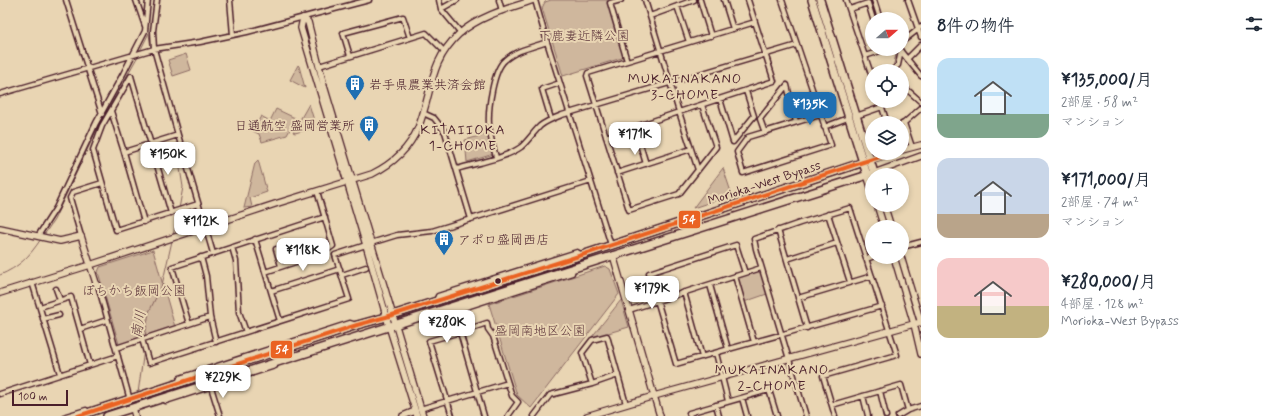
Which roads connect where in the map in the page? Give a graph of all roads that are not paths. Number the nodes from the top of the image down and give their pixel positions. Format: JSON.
{"nodes":[{"id":1,"x":66,"y":0,"type":"edge"},
{"id":2,"x":136,"y":0,"type":"edge"},
{"id":3,"x":148,"y":0,"type":"edge"},
{"id":4,"x":156,"y":0,"type":"edge"},
{"id":5,"x":230,"y":0,"type":"edge"},
{"id":6,"x":370,"y":0,"type":"edge"},
{"id":7,"x":439,"y":0,"type":"edge"},
{"id":8,"x":457,"y":0,"type":"edge"},
{"id":9,"x":499,"y":0,"type":"edge"},
{"id":10,"x":535,"y":0,"type":"edge"},
{"id":11,"x":620,"y":0,"type":"edge"},
{"id":12,"x":645,"y":0,"type":"edge"},
{"id":13,"x":694,"y":0,"type":"edge"},
{"id":14,"x":700,"y":0,"type":"edge"},
{"id":15,"x":724,"y":0,"type":"edge"},
{"id":16,"x":748,"y":0,"type":"edge"},
{"id":17,"x":782,"y":0,"type":"edge"},
{"id":18,"x":812,"y":0,"type":"edge"},
{"id":19,"x":820,"y":0,"type":"edge"},
{"id":20,"x":846,"y":0,"type":"edge"},
{"id":21,"x":874,"y":0,"type":"edge"},
{"id":22,"x":908,"y":0,"type":"edge"},
{"id":23,"x":677,"y":6,"type":"junction"},
{"id":24,"x":441,"y":9,"type":"junction"},
{"id":25,"x":850,"y":9,"type":"junction"},
{"id":26,"x":502,"y":11,"type":"junction"},
{"id":27,"x":871,"y":12,"type":"edge"},
{"id":28,"x":878,"y":12,"type":"edge"},
{"id":29,"x":650,"y":16,"type":"junction"},
{"id":30,"x":303,"y":18,"type":"junction"},
{"id":31,"x":755,"y":22,"type":"junction"},
{"id":32,"x":145,"y":28,"type":"junction"},
{"id":33,"x":920,"y":28,"type":"edge"},
{"id":34,"x":733,"y":29,"type":"junction"},
{"id":35,"x":461,"y":33,"type":"junction"},
{"id":36,"x":233,"y":35,"type":"junction"},
{"id":37,"x":711,"y":36,"type":"junction"},
{"id":38,"x":909,"y":37,"type":"edge"},
{"id":39,"x":921,"y":37,"type":"edge"},
{"id":40,"x":410,"y":38,"type":"junction"},
{"id":41,"x":547,"y":42,"type":"junction"},
{"id":42,"x":689,"y":42,"type":"junction"},
{"id":43,"x":797,"y":45,"type":"junction"},
{"id":44,"x":921,"y":45,"type":"edge"},
{"id":45,"x":154,"y":49,"type":"junction"},
{"id":46,"x":444,"y":51,"type":"junction"},
{"id":47,"x":660,"y":51,"type":"junction"},
{"id":48,"x":765,"y":54,"type":"junction"},
{"id":49,"x":133,"y":55,"type":"junction"},
{"id":50,"x":350,"y":56,"type":"junction"},
{"id":51,"x":865,"y":56,"type":"joint"},
{"id":52,"x":905,"y":56,"type":"edge"},
{"id":53,"x":907,"y":59,"type":"junction"},
{"id":54,"x":627,"y":61,"type":"junction"},
{"id":55,"x":868,"y":64,"type":"edge"},
{"id":56,"x":320,"y":66,"type":"junction"},
{"id":57,"x":87,"y":68,"type":"junction"},
{"id":58,"x":921,"y":76,"type":"edge"},
{"id":59,"x":560,"y":83,"type":"junction"},
{"id":60,"x":670,"y":83,"type":"junction"},
{"id":61,"x":746,"y":91,"type":"junction"},
{"id":62,"x":909,"y":91,"type":"edge"},
{"id":63,"x":0,"y":94,"type":"edge"},
{"id":64,"x":720,"y":99,"type":"junction"},
{"id":65,"x":921,"y":102,"type":"edge"},
{"id":66,"x":702,"y":105,"type":"junction"},
{"id":67,"x":596,"y":106,"type":"junction"},
{"id":68,"x":879,"y":108,"type":"edge"},
{"id":69,"x":921,"y":108,"type":"edge"},
{"id":70,"x":111,"y":110,"type":"junction"},
{"id":71,"x":679,"y":112,"type":"junction"},
{"id":72,"x":423,"y":113,"type":"junction"},
{"id":73,"x":570,"y":113,"type":"junction"},
{"id":74,"x":102,"y":114,"type":"junction"},
{"id":75,"x":820,"y":115,"type":"junction"},
{"id":76,"x":852,"y":117,"type":"junction"},
{"id":77,"x":909,"y":118,"type":"edge"},
{"id":78,"x":551,"y":119,"type":"junction"},
{"id":79,"x":796,"y":122,"type":"junction"},
{"id":80,"x":824,"y":126,"type":"junction"},
{"id":81,"x":765,"y":133,"type":"junction"},
{"id":82,"x":178,"y":135,"type":"junction"},
{"id":83,"x":606,"y":137,"type":"junction"},
{"id":84,"x":909,"y":140,"type":"edge"},
{"id":85,"x":151,"y":143,"type":"junction"},
{"id":86,"x":640,"y":144,"type":"dead end"},
{"id":87,"x":921,"y":145,"type":"edge"},
{"id":88,"x":912,"y":148,"type":"junction"},
{"id":89,"x":691,"y":149,"type":"junction"},
{"id":90,"x":909,"y":149,"type":"edge"},
{"id":91,"x":124,"y":152,"type":"junction"},
{"id":92,"x":921,"y":156,"type":"edge"},
{"id":93,"x":496,"y":157,"type":"junction"},
{"id":94,"x":869,"y":160,"type":"edge"},
{"id":95,"x":866,"y":161,"type":"junction"},
{"id":96,"x":646,"y":164,"type":"junction"},
{"id":97,"x":869,"y":168,"type":"edge"},
{"id":98,"x":888,"y":168,"type":"edge"},
{"id":99,"x":457,"y":169,"type":"junction"},
{"id":100,"x":698,"y":170,"type":"junction"},
{"id":101,"x":617,"y":173,"type":"junction"},
{"id":102,"x":865,"y":176,"type":"edge"},
{"id":103,"x":350,"y":181,"type":"junction"},
{"id":104,"x":591,"y":181,"type":"junction"},
{"id":105,"x":102,"y":183,"type":"junction"},
{"id":106,"x":317,"y":191,"type":"junction"},
{"id":107,"x":198,"y":204,"type":"junction"},
{"id":108,"x":171,"y":214,"type":"junction"},
{"id":109,"x":828,"y":214,"type":"junction"},
{"id":110,"x":325,"y":217,"type":"junction"},
{"id":111,"x":471,"y":218,"type":"junction"},
{"id":112,"x":144,"y":222,"type":"junction"},
{"id":113,"x":0,"y":228,"type":"edge"},
{"id":114,"x":205,"y":228,"type":"junction"},
{"id":115,"x":778,"y":230,"type":"junction"},
{"id":116,"x":38,"y":236,"type":"junction"},
{"id":117,"x":81,"y":236,"type":"junction"},
{"id":118,"x":255,"y":239,"type":"junction"},
{"id":119,"x":921,"y":242,"type":"edge"},
{"id":120,"x":837,"y":243,"type":"junction"},
{"id":121,"x":369,"y":244,"type":"junction"},
{"id":122,"x":611,"y":245,"type":"junction"},
{"id":123,"x":909,"y":245,"type":"edge"},
{"id":124,"x":232,"y":247,"type":"junction"},
{"id":125,"x":276,"y":249,"type":"dead end"},
{"id":126,"x":212,"y":253,"type":"junction"},
{"id":127,"x":613,"y":255,"type":"junction"},
{"id":128,"x":865,"y":256,"type":"edge"},
{"id":129,"x":201,"y":257,"type":"junction"},
{"id":130,"x":786,"y":259,"type":"junction"},
{"id":131,"x":868,"y":264,"type":"edge"},
{"id":132,"x":896,"y":264,"type":"edge"},
{"id":133,"x":903,"y":264,"type":"edge"},
{"id":134,"x":90,"y":266,"type":"junction"},
{"id":135,"x":281,"y":266,"type":"junction"},
{"id":136,"x":366,"y":267,"type":"dead end"},
{"id":137,"x":761,"y":268,"type":"junction"},
{"id":138,"x":340,"y":269,"type":"junction"},
{"id":139,"x":265,"y":272,"type":"junction"},
{"id":140,"x":745,"y":273,"type":"junction"},
{"id":141,"x":342,"y":275,"type":"junction"},
{"id":142,"x":735,"y":276,"type":"junction"},
{"id":143,"x":872,"y":276,"type":"junction"},
{"id":144,"x":32,"y":282,"type":"junction"},
{"id":145,"x":850,"y":282,"type":"junction"},
{"id":146,"x":98,"y":285,"type":"joint"},
{"id":147,"x":710,"y":285,"type":"junction"},
{"id":148,"x":56,"y":289,"type":"dead end"},
{"id":149,"x":271,"y":291,"type":"junction"},
{"id":150,"x":684,"y":292,"type":"junction"},
{"id":151,"x":0,"y":294,"type":"edge"},
{"id":152,"x":798,"y":298,"type":"junction"},
{"id":153,"x":60,"y":300,"type":"junction"},
{"id":154,"x":657,"y":300,"type":"junction"},
{"id":155,"x":882,"y":306,"type":"junction"},
{"id":156,"x":40,"y":307,"type":"junction"},
{"id":157,"x":629,"y":310,"type":"junction"},
{"id":158,"x":59,"y":315,"type":"dead end"},
{"id":159,"x":390,"y":316,"type":"junction"},
{"id":160,"x":210,"y":317,"type":"junction"},
{"id":161,"x":43,"y":319,"type":"junction"},
{"id":162,"x":108,"y":320,"type":"junction"},
{"id":163,"x":280,"y":321,"type":"junction"},
{"id":164,"x":921,"y":322,"type":"edge"},
{"id":165,"x":189,"y":324,"type":"junction"},
{"id":166,"x":914,"y":324,"type":"junction"},
{"id":167,"x":392,"y":325,"type":"junction"},
{"id":168,"x":807,"y":328,"type":"junction"},
{"id":169,"x":80,"y":329,"type":"junction"},
{"id":170,"x":890,"y":331,"type":"junction"},
{"id":171,"x":246,"y":332,"type":"junction"},
{"id":172,"x":460,"y":332,"type":"junction"},
{"id":173,"x":782,"y":334,"type":"junction"},
{"id":174,"x":142,"y":339,"type":"junction"},
{"id":175,"x":346,"y":339,"type":"junction"},
{"id":176,"x":216,"y":342,"type":"junction"},
{"id":177,"x":754,"y":342,"type":"junction"},
{"id":178,"x":116,"y":348,"type":"junction"},
{"id":179,"x":728,"y":349,"type":"junction"},
{"id":180,"x":716,"y":353,"type":"junction"},
{"id":181,"x":921,"y":354,"type":"edge"},
{"id":182,"x":118,"y":356,"type":"junction"},
{"id":183,"x":702,"y":357,"type":"junction"},
{"id":184,"x":789,"y":359,"type":"junction"},
{"id":185,"x":90,"y":365,"type":"junction"},
{"id":186,"x":60,"y":374,"type":"junction"},
{"id":187,"x":618,"y":375,"type":"junction"},
{"id":188,"x":722,"y":377,"type":"junction"},
{"id":189,"x":508,"y":383,"type":"junction"},
{"id":190,"x":592,"y":384,"type":"junction"},
{"id":191,"x":211,"y":387,"type":"junction"},
{"id":192,"x":477,"y":391,"type":"junction"},
{"id":193,"x":880,"y":392,"type":"junction"},
{"id":194,"x":0,"y":394,"type":"edge"},
{"id":195,"x":654,"y":396,"type":"junction"},
{"id":196,"x":863,"y":396,"type":"junction"},
{"id":197,"x":161,"y":398,"type":"junction"},
{"id":198,"x":742,"y":398,"type":"junction"},
{"id":199,"x":130,"y":400,"type":"junction"},
{"id":200,"x":447,"y":400,"type":"junction"},
{"id":201,"x":728,"y":401,"type":"junction"},
{"id":202,"x":626,"y":404,"type":"junction"},
{"id":203,"x":716,"y":405,"type":"junction"},
{"id":204,"x":832,"y":405,"type":"junction"},
{"id":205,"x":921,"y":406,"type":"edge"},
{"id":206,"x":96,"y":410,"type":"junction"},
{"id":207,"x":908,"y":410,"type":"junction"},
{"id":208,"x":134,"y":412,"type":"edge"},
{"id":209,"x":417,"y":412,"type":"edge"},
{"id":210,"x":66,"y":416,"type":"edge"},
{"id":211,"x":78,"y":416,"type":"edge"},
{"id":212,"x":107,"y":416,"type":"edge"},
{"id":213,"x":220,"y":416,"type":"edge"},
{"id":214,"x":403,"y":416,"type":"edge"},
{"id":215,"x":423,"y":416,"type":"edge"},
{"id":216,"x":452,"y":416,"type":"edge"},
{"id":217,"x":484,"y":416,"type":"edge"},
{"id":218,"x":508,"y":416,"type":"edge"},
{"id":219,"x":534,"y":416,"type":"edge"},
{"id":220,"x":587,"y":416,"type":"edge"},
{"id":221,"x":660,"y":416,"type":"edge"},
{"id":222,"x":690,"y":416,"type":"edge"},
{"id":223,"x":719,"y":416,"type":"edge"},
{"id":224,"x":747,"y":416,"type":"edge"},
{"id":225,"x":777,"y":416,"type":"edge"},
{"id":226,"x":806,"y":416,"type":"edge"},
{"id":227,"x":835,"y":416,"type":"edge"},
{"id":228,"x":868,"y":416,"type":"edge"},
{"id":229,"x":886,"y":416,"type":"edge"},
{"id":230,"x":900,"y":416,"type":"edge"}],
"edges":[{"from":1,"to":57,"type":"street"},
{"from":2,"to":32,"type":"street"},
{"from":3,"to":32,"type":"street"},
{"from":4,"to":45,"type":"street"},
{"from":5,"to":36,"type":"street"},
{"from":6,"to":30,"type":"street"},
{"from":7,"to":24,"type":"street"},
{"from":8,"to":24,"type":"street"},
{"from":9,"to":26,"type":"street"},
{"from":10,"to":26,"type":"street"},
{"from":10,"to":41,"type":"street"},
{"from":11,"to":54,"type":"street"},
{"from":12,"to":29,"type":"street"},
{"from":13,"to":23,"type":"street"},
{"from":14,"to":37,"type":"street"},
{"from":15,"to":34,"type":"street"},
{"from":16,"to":31,"type":"street"},
{"from":17,"to":43,"type":"street"},
{"from":18,"to":76,"type":"highway"},
{"from":19,"to":76,"type":"highway"},
{"from":20,"to":25,"type":"street"},
{"from":21,"to":28,"type":"street"},
{"from":22,"to":33,"type":"street"},
{"from":23,"to":29,"type":"street"},
{"from":23,"to":42,"type":"street"},
{"from":24,"to":35,"type":"street"},
{"from":25,"to":27,"type":"street"},
{"from":25,"to":51,"type":"street"},
{"from":26,"to":35,"type":"street"},
{"from":29,"to":47,"type":"street"},
{"from":30,"to":36,"type":"street"},
{"from":30,"to":56,"type":"street"},
{"from":30,"to":103,"type":"street"},
{"from":31,"to":34,"type":"street"},
{"from":31,"to":48,"type":"street"},
{"from":32,"to":49,"type":"street"},
{"from":33,"to":38,"type":"street"},
{"from":33,"to":39,"type":"street"},
{"from":34,"to":37,"type":"street"},
{"from":35,"to":46,"type":"street"},
{"from":36,"to":45,"type":"street"},
{"from":37,"to":42,"type":"street"},
{"from":40,"to":46,"type":"street"},
{"from":40,"to":50,"type":"street"},
{"from":40,"to":50,"type":"street"},
{"from":41,"to":59,"type":"street"},
{"from":41,"to":93,"type":"street"},
{"from":42,"to":47,"type":"street"},
{"from":43,"to":48,"type":"street"},
{"from":43,"to":75,"type":"street"},
{"from":44,"to":53,"type":"street"},
{"from":45,"to":49,"type":"street"},
{"from":45,"to":82,"type":"street"},
{"from":46,"to":72,"type":"street"},
{"from":47,"to":54,"type":"street"},
{"from":47,"to":60,"type":"street"},
{"from":48,"to":60,"type":"street"},
{"from":48,"to":61,"type":"street"},
{"from":49,"to":57,"type":"street"},
{"from":49,"to":74,"type":"street"},
{"from":50,"to":56,"type":"street"},
{"from":51,"to":55,"type":"street"},
{"from":52,"to":53,"type":"street"},
{"from":53,"to":58,"type":"street"},
{"from":54,"to":67,"type":"street"},
{"from":56,"to":103,"type":"street"},
{"from":57,"to":63,"type":"street"},
{"from":57,"to":74,"type":"street"},
{"from":59,"to":73,"type":"street"},
{"from":59,"to":78,"type":"street"},
{"from":60,"to":67,"type":"street"},
{"from":60,"to":71,"type":"street"},
{"from":61,"to":64,"type":"street"},
{"from":61,"to":64,"type":"street"},
{"from":62,"to":65,"type":"street"},
{"from":64,"to":66,"type":"street"},
{"from":66,"to":71,"type":"street"},
{"from":66,"to":100,"type":"street"},
{"from":67,"to":73,"type":"street"},
{"from":67,"to":83,"type":"street"},
{"from":68,"to":76,"type":"street"},
{"from":69,"to":77,"type":"street"},
{"from":70,"to":85,"type":"street"},
{"from":70,"to":91,"type":"street"},
{"from":70,"to":105,"type":"street"},
{"from":71,"to":83,"type":"street"},
{"from":71,"to":89,"type":"street"},
{"from":72,"to":99,"type":"street"},
{"from":72,"to":103,"type":"street"},
{"from":73,"to":78,"type":"street"},
{"from":73,"to":104,"type":"street"},
{"from":74,"to":116,"type":"street"},
{"from":75,"to":79,"type":"street"},
{"from":75,"to":80,"type":"street"},
{"from":76,"to":80,"type":"street"},
{"from":76,"to":95,"type":"highway"},
{"from":78,"to":93,"type":"street"},
{"from":79,"to":81,"type":"street"},
{"from":79,"to":81,"type":"street"},
{"from":80,"to":81,"type":"street"},
{"from":82,"to":85,"type":"street"},
{"from":82,"to":107,"type":"street"},
{"from":83,"to":101,"type":"street"},
{"from":84,"to":88,"type":"street"},
{"from":85,"to":91,"type":"street"},
{"from":85,"to":108,"type":"street"},
{"from":86,"to":96,"type":"street"},
{"from":87,"to":88,"type":"street"},
{"from":88,"to":90,"type":"street"},
{"from":89,"to":96,"type":"street"},
{"from":89,"to":100,"type":"street"},
{"from":91,"to":112,"type":"street"},
{"from":92,"to":98,"type":"street"},
{"from":93,"to":99,"type":"street"},
{"from":94,"to":95,"type":"street"},
{"from":95,"to":97,"type":"highway"},
{"from":95,"to":122,"type":"highway","name":"Morioka-West Bypass"},
{"from":96,"to":101,"type":"street"},
{"from":99,"to":111,"type":"street"},
{"from":100,"to":101,"type":"street"},
{"from":102,"to":127,"type":"highway","name":"Morioka-West Bypass"},
{"from":103,"to":106,"type":"street"},
{"from":103,"to":121,"type":"street"},
{"from":104,"to":111,"type":"street"},
{"from":104,"to":122,"type":"street"},
{"from":105,"to":112,"type":"street"},
{"from":105,"to":117,"type":"street"},
{"from":106,"to":110,"type":"street"},
{"from":106,"to":114,"type":"street"},
{"from":107,"to":108,"type":"street"},
{"from":107,"to":114,"type":"street"},
{"from":108,"to":112,"type":"street"},
{"from":109,"to":115,"type":"street"},
{"from":109,"to":120,"type":"street"},
{"from":109,"to":128,"type":"street"},
{"from":110,"to":118,"type":"street"},
{"from":110,"to":135,"type":"street"},
{"from":111,"to":121,"type":"street"},
{"from":113,"to":116,"type":"street"},
{"from":114,"to":126,"type":"street"},
{"from":114,"to":134,"type":"street"},
{"from":115,"to":130,"type":"street"},
{"from":115,"to":137,"type":"street"},
{"from":116,"to":117,"type":"street"},
{"from":117,"to":134,"type":"street"},
{"from":118,"to":124,"type":"street"},
{"from":118,"to":139,"type":"street"},
{"from":119,"to":123,"type":"street"},
{"from":120,"to":130,"type":"street"},
{"from":120,"to":145,"type":"street"},
{"from":121,"to":138,"type":"street"},
{"from":121,"to":159,"type":"street"},
{"from":122,"to":159,"type":"highway","name":"Morioka-West Bypass"},
{"from":124,"to":126,"type":"street"},
{"from":124,"to":171,"type":"street"},
{"from":125,"to":135,"type":"street"},
{"from":126,"to":129,"type":"street"},
{"from":127,"to":157,"type":"street"},
{"from":127,"to":167,"type":"highway","name":"Morioka-West Bypass"},
{"from":129,"to":160,"type":"street"},
{"from":129,"to":165,"type":"street"},
{"from":130,"to":152,"type":"street"},
{"from":131,"to":143,"type":"street"},
{"from":132,"to":166,"type":"street"},
{"from":133,"to":164,"type":"street"},
{"from":134,"to":144,"type":"street"},
{"from":134,"to":146,"type":"street"},
{"from":135,"to":139,"type":"street"},
{"from":136,"to":141,"type":"street"},
{"from":137,"to":140,"type":"street"},
{"from":137,"to":173,"type":"street"},
{"from":138,"to":141,"type":"street"},
{"from":138,"to":149,"type":"street"},
{"from":139,"to":149,"type":"street"},
{"from":140,"to":142,"type":"street"},
{"from":140,"to":154,"type":"street"},
{"from":141,"to":163,"type":"street"},
{"from":142,"to":147,"type":"street"},
{"from":142,"to":177,"type":"street"},
{"from":143,"to":145,"type":"street"},
{"from":143,"to":155,"type":"street"},
{"from":144,"to":151,"type":"street"},
{"from":144,"to":156,"type":"street"},
{"from":145,"to":152,"type":"street"},
{"from":146,"to":162,"type":"street"},
{"from":147,"to":150,"type":"street"},
{"from":147,"to":179,"type":"street"},
{"from":148,"to":153,"type":"street"},
{"from":149,"to":163,"type":"street"},
{"from":150,"to":154,"type":"street"},
{"from":150,"to":183,"type":"street"},
{"from":152,"to":168,"type":"street"},
{"from":153,"to":156,"type":"street"},
{"from":153,"to":169,"type":"street"},
{"from":154,"to":157,"type":"street"},
{"from":154,"to":183,"type":"street"},
{"from":155,"to":168,"type":"street"},
{"from":155,"to":170,"type":"street"},
{"from":156,"to":161,"type":"street"},
{"from":157,"to":195,"type":"street"},
{"from":158,"to":161,"type":"street"},
{"from":159,"to":167,"type":"street"},
{"from":159,"to":199,"type":"highway","name":"Morioka-West Bypass"},
{"from":160,"to":165,"type":"street"},
{"from":160,"to":176,"type":"street"},
{"from":161,"to":186,"type":"street"},
{"from":162,"to":169,"type":"street"},
{"from":162,"to":178,"type":"street"},
{"from":163,"to":171,"type":"street"},
{"from":164,"to":166,"type":"street"},
{"from":165,"to":174,"type":"street"},
{"from":166,"to":170,"type":"street"},
{"from":166,"to":181,"type":"street"},
{"from":167,"to":175,"type":"highway","name":"Morioka-West Bypass"},
{"from":167,"to":209,"type":"street"},
{"from":168,"to":173,"type":"street"},
{"from":169,"to":185,"type":"street"},
{"from":170,"to":184,"type":"street"},
{"from":170,"to":204,"type":"street"},
{"from":171,"to":176,"type":"street"},
{"from":172,"to":189,"type":"street"},
{"from":172,"to":192,"type":"street"},
{"from":172,"to":200,"type":"street"},
{"from":173,"to":177,"type":"street"},
{"from":173,"to":184,"type":"street"},
{"from":174,"to":176,"type":"street"},
{"from":174,"to":178,"type":"street"},
{"from":175,"to":191,"type":"street"},
{"from":175,"to":197,"type":"highway","name":"Morioka-West Bypass"},
{"from":177,"to":179,"type":"street"},
{"from":178,"to":182,"type":"street"},
{"from":179,"to":180,"type":"street"},
{"from":180,"to":183,"type":"street"},
{"from":180,"to":188,"type":"street"},
{"from":182,"to":185,"type":"street"},
{"from":182,"to":199,"type":"street"},
{"from":184,"to":188,"type":"street"},
{"from":184,"to":226,"type":"street"},
{"from":185,"to":186,"type":"street"},
{"from":186,"to":194,"type":"street"},
{"from":187,"to":190,"type":"street"},
{"from":187,"to":190,"type":"street"},
{"from":187,"to":202,"type":"street"},
{"from":188,"to":195,"type":"street"},
{"from":188,"to":201,"type":"street"},
{"from":189,"to":192,"type":"street"},
{"from":189,"to":218,"type":"street"},
{"from":190,"to":219,"type":"street"},
{"from":191,"to":197,"type":"street"},
{"from":191,"to":213,"type":"street"},
{"from":192,"to":200,"type":"street"},
{"from":192,"to":217,"type":"street"},
{"from":193,"to":196,"type":"street"},
{"from":193,"to":207,"type":"street"},
{"from":193,"to":229,"type":"street"},
{"from":195,"to":202,"type":"street"},
{"from":195,"to":221,"type":"street"},
{"from":196,"to":204,"type":"street"},
{"from":196,"to":228,"type":"street"},
{"from":197,"to":208,"type":"highway","name":"Morioka-West Bypass"},
{"from":198,"to":201,"type":"street"},
{"from":198,"to":224,"type":"street"},
{"from":198,"to":225,"type":"street"},
{"from":199,"to":206,"type":"highway","name":"Morioka-West Bypass"},
{"from":200,"to":209,"type":"street"},
{"from":200,"to":216,"type":"street"},
{"from":201,"to":203,"type":"street"},
{"from":202,"to":220,"type":"street"},
{"from":203,"to":222,"type":"street"},
{"from":203,"to":223,"type":"street"},
{"from":204,"to":227,"type":"street"},
{"from":205,"to":207,"type":"street"},
{"from":206,"to":210,"type":"street"},
{"from":206,"to":211,"type":"highway","name":"Morioka-West Bypass"},
{"from":207,"to":230,"type":"street"},
{"from":208,"to":212,"type":"highway","name":"Morioka-West Bypass"},
{"from":209,"to":214,"type":"street"},
{"from":209,"to":215,"type":"street"}]}
